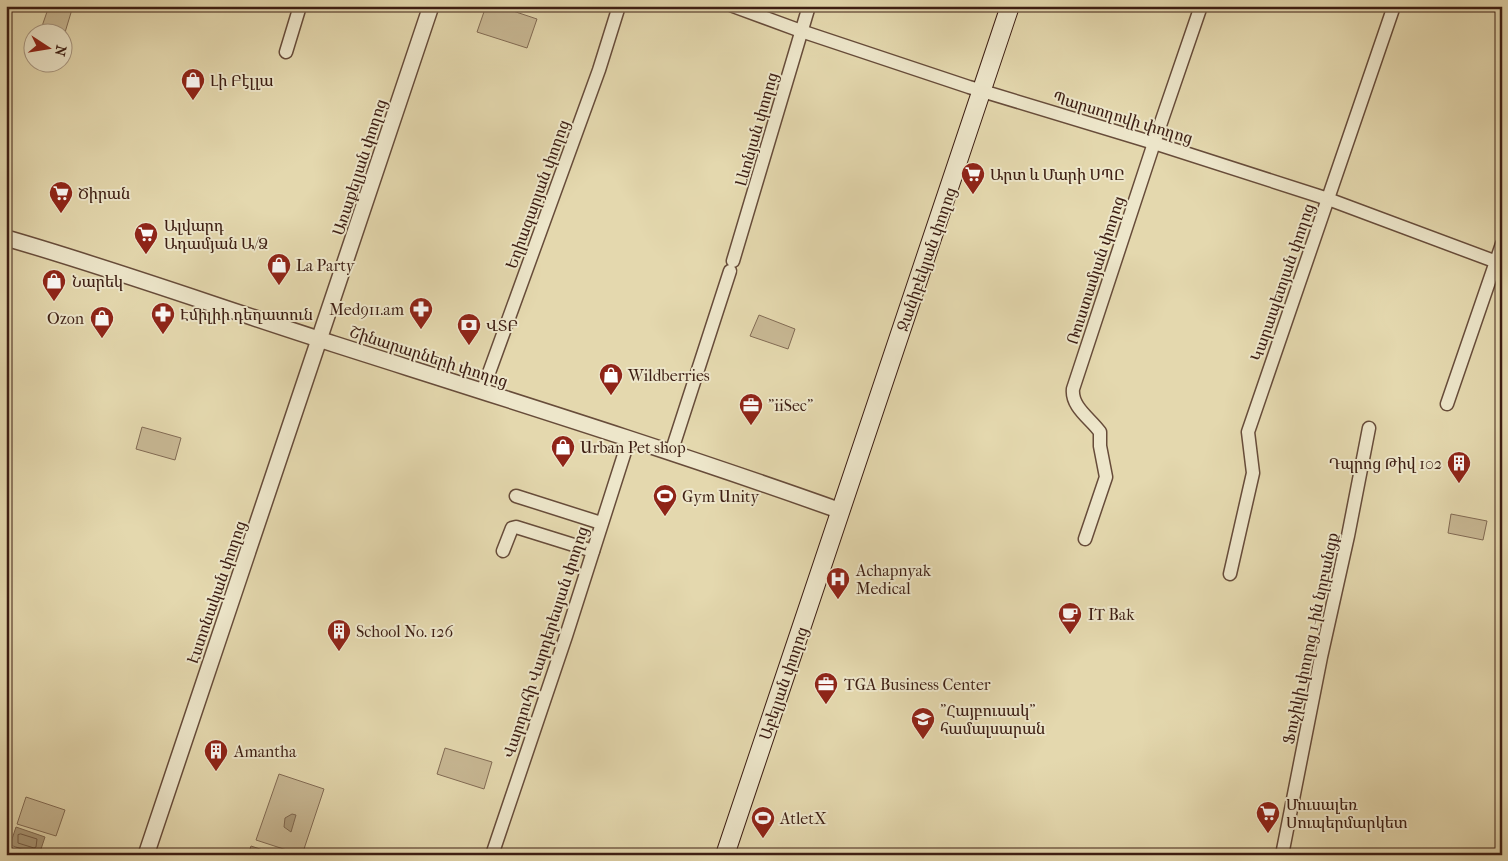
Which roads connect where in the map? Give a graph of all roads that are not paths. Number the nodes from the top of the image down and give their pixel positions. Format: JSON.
{"nodes":[{"id":1,"x":300,"y":6,"type":"edge"},
{"id":2,"x":431,"y":6,"type":"edge"},
{"id":3,"x":619,"y":6,"type":"edge"},
{"id":4,"x":733,"y":6,"type":"edge"},
{"id":5,"x":809,"y":6,"type":"edge"},
{"id":6,"x":1010,"y":6,"type":"edge"},
{"id":7,"x":1201,"y":6,"type":"edge"},
{"id":8,"x":1394,"y":6,"type":"edge"},
{"id":9,"x":801,"y":31,"type":"junction"},
{"id":10,"x":286,"y":52,"type":"dead end"},
{"id":11,"x":982,"y":92,"type":"junction"},
{"id":12,"x":1154,"y":143,"type":"junction"},
{"id":13,"x":1328,"y":199,"type":"junction"},
{"id":14,"x":6,"y":238,"type":"edge"},
{"id":15,"x":1502,"y":244,"type":"edge"},
{"id":16,"x":1499,"y":263,"type":"edge"},
{"id":17,"x":320,"y":340,"type":"junction"},
{"id":18,"x":482,"y":392,"type":"junction"},
{"id":19,"x":1448,"y":404,"type":"dead end"},
{"id":20,"x":1369,"y":428,"type":"dead end"},
{"id":21,"x":629,"y":439,"type":"junction"},
{"id":22,"x":671,"y":453,"type":"junction"},
{"id":23,"x":516,"y":496,"type":"dead end"},
{"id":24,"x":841,"y":511,"type":"junction"},
{"id":25,"x":601,"y":523,"type":"junction"},
{"id":26,"x":1085,"y":539,"type":"dead end"},
{"id":27,"x":503,"y":551,"type":"dead end"},
{"id":28,"x":593,"y":551,"type":"junction"},
{"id":29,"x":1230,"y":574,"type":"dead end"},
{"id":30,"x":146,"y":855,"type":"edge"},
{"id":31,"x":492,"y":855,"type":"edge"},
{"id":32,"x":725,"y":855,"type":"edge"},
{"id":33,"x":1282,"y":855,"type":"edge"}],
"edges":[{"from":1,"to":10,"type":"street"},
{"from":2,"to":17,"type":"street","name":"Առաքելյան փողոց"},
{"from":3,"to":18,"type":"street","name":"Եղիազարյան փողոց"},
{"from":4,"to":9,"type":"street","name":"Պարսողովի փողոց"},
{"from":5,"to":9,"type":"street","name":"Լևոնյան փողոց"},
{"from":6,"to":11,"type":"main road","name":"Ջանիբեկյան փողոց"},
{"from":7,"to":12,"type":"street","name":"Ռուստամյան փողոց"},
{"from":8,"to":13,"type":"street","name":"Կարապետյան փողոց"},
{"from":9,"to":11,"type":"street","name":"Պարսողովի փողոց"},
{"from":9,"to":22,"type":"street","name":"Լևոնյան փողոց"},
{"from":11,"to":12,"type":"street","name":"Պարսողովի փողոց"},
{"from":11,"to":24,"type":"main road","name":"Ջանիբեկյան փողոց"},
{"from":12,"to":13,"type":"street","name":"Պարսողովի փողոց"},
{"from":12,"to":26,"type":"street","name":"Ռուստամյան փողոց"},
{"from":13,"to":16,"type":"street","name":"Պարսողովի փողոց"},
{"from":13,"to":29,"type":"street","name":"Կարապետյան փողոց"},
{"from":14,"to":17,"type":"street","name":"Շինարարների փողոց"},
{"from":15,"to":16,"type":"street"},
{"from":16,"to":19,"type":"street"},
{"from":17,"to":18,"type":"street","name":"Շինարարների փողոց"},
{"from":17,"to":30,"type":"street","name":"Էստոնական փողոց"},
{"from":18,"to":21,"type":"street","name":"Շինարարների փողոց"},
{"from":20,"to":33,"type":"street","name":"Ֆուչիկի փողոց 1-ին նրբանցք"},
{"from":21,"to":22,"type":"street","name":"Շինարարների փողոց"},
{"from":21,"to":25,"type":"street","name":"Վարդուհի Վարդերեսյան փողոց"},
{"from":22,"to":24,"type":"street","name":"Շինարարների փողոց"},
{"from":23,"to":25,"type":"street"},
{"from":24,"to":32,"type":"main road","name":"Աբելյան փողոց"},
{"from":25,"to":28,"type":"street","name":"Վարդուհի Վարդերեսյան փողոց"},
{"from":27,"to":28,"type":"street"},
{"from":28,"to":31,"type":"street","name":"Վարդուհի Վարդերեսյան փողոց"}]}
